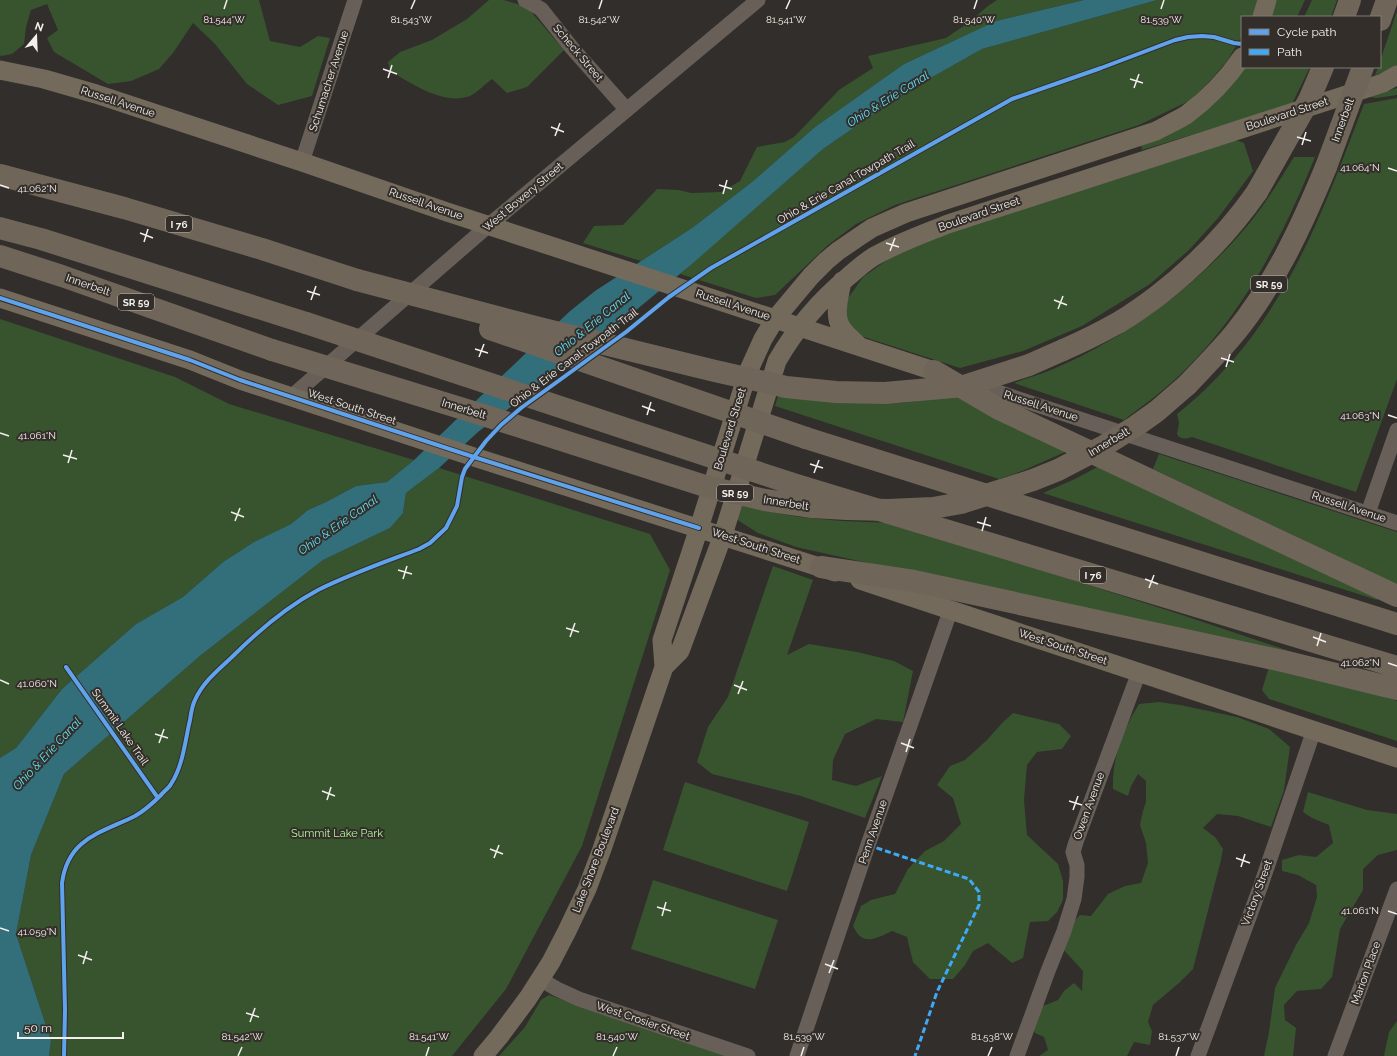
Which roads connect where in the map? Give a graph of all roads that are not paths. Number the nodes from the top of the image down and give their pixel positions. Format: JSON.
{"nodes":[{"id":1,"x":355,"y":0,"type":"edge"},
{"id":2,"x":525,"y":0,"type":"edge"},
{"id":3,"x":758,"y":0,"type":"edge"},
{"id":4,"x":1267,"y":0,"type":"edge"},
{"id":5,"x":1350,"y":0,"type":"edge"},
{"id":6,"x":1387,"y":0,"type":"edge"},
{"id":7,"x":542,"y":4,"type":"edge"},
{"id":8,"x":1262,"y":16,"type":"edge"},
{"id":9,"x":1344,"y":16,"type":"edge"},
{"id":10,"x":1381,"y":17,"type":"edge"},
{"id":11,"x":1241,"y":58,"type":"edge"},
{"id":12,"x":1323,"y":68,"type":"edge"},
{"id":13,"x":1363,"y":68,"type":"edge"},
{"id":14,"x":0,"y":70,"type":"edge"},
{"id":15,"x":1392,"y":79,"type":"edge"},
{"id":16,"x":627,"y":110,"type":"junction"},
{"id":17,"x":302,"y":162,"type":"junction"},
{"id":18,"x":0,"y":175,"type":"edge"},
{"id":19,"x":489,"y":225,"type":"junction"},
{"id":20,"x":0,"y":228,"type":"edge"},
{"id":21,"x":0,"y":256,"type":"edge"},
{"id":22,"x":357,"y":280,"type":"junction"},
{"id":23,"x":842,"y":281,"type":"junction"},
{"id":24,"x":0,"y":298,"type":"edge"},
{"id":25,"x":775,"y":319,"type":"junction"},
{"id":26,"x":799,"y":327,"type":"junction"},
{"id":27,"x":859,"y":346,"type":"junction"},
{"id":28,"x":934,"y":371,"type":"junction"},
{"id":29,"x":291,"y":397,"type":"junction"},
{"id":30,"x":1397,"y":430,"type":"edge"},
{"id":31,"x":1368,"y":513,"type":"junction"},
{"id":32,"x":1397,"y":523,"type":"edge"},
{"id":33,"x":699,"y":528,"type":"junction"},
{"id":34,"x":723,"y":536,"type":"junction"},
{"id":35,"x":821,"y":567,"type":"junction"},
{"id":36,"x":1397,"y":596,"type":"edge"},
{"id":37,"x":952,"y":609,"type":"junction"},
{"id":38,"x":1397,"y":624,"type":"edge"},
{"id":39,"x":664,"y":667,"type":"junction"},
{"id":40,"x":1397,"y":667,"type":"edge"},
{"id":41,"x":1139,"y":672,"type":"junction"},
{"id":42,"x":1397,"y":689,"type":"edge"},
{"id":43,"x":1314,"y":730,"type":"junction"},
{"id":44,"x":1397,"y":758,"type":"edge"},
{"id":45,"x":1397,"y":889,"type":"edge"},
{"id":46,"x":540,"y":979,"type":"junction"},
{"id":47,"x":483,"y":1056,"type":"edge"},
{"id":48,"x":748,"y":1056,"type":"edge"},
{"id":49,"x":798,"y":1056,"type":"edge"},
{"id":50,"x":1017,"y":1056,"type":"edge"},
{"id":51,"x":1198,"y":1056,"type":"edge"},
{"id":52,"x":1336,"y":1056,"type":"edge"}],
"edges":[{"from":1,"to":17,"type":"street","name":"Schumacher Avenue"},
{"from":2,"to":7,"type":"street","name":"Scheck Street"},
{"from":3,"to":16,"type":"street","name":"West Bowery Street"},
{"from":4,"to":8,"type":"main road"},
{"from":5,"to":9,"type":"highway"},
{"from":6,"to":10,"type":"highway"},
{"from":7,"to":16,"type":"street","name":"Scheck Street"},
{"from":11,"to":25,"type":"main road","name":"Boulevard Street"},
{"from":12,"to":22,"type":"highway","bridge":true},
{"from":13,"to":21,"type":"highway","name":"Innerbelt","number":"SR 59","bridge":true},
{"from":14,"to":17,"type":"main road","name":"Russell Avenue"},
{"from":15,"to":23,"type":"main road","name":"Boulevard Street"},
{"from":16,"to":19,"type":"street","name":"West Bowery Street"},
{"from":17,"to":19,"type":"main road","name":"Russell Avenue"},
{"from":18,"to":22,"type":"highway","number":"I 76"},
{"from":19,"to":25,"type":"main road","name":"Russell Avenue"},
{"from":19,"to":29,"type":"street","name":"West Bowery Street"},
{"from":20,"to":40,"type":"highway","number":"I 76","bridge":true},
{"from":22,"to":38,"type":"highway","number":"I 76","bridge":true},
{"from":23,"to":26,"type":"main road","name":"Boulevard Street"},
{"from":23,"to":27,"type":"main road"},
{"from":24,"to":29,"type":"main road","name":"West South Street"},
{"from":25,"to":26,"type":"main road","name":"Russell Avenue"},
{"from":25,"to":33,"type":"main road","name":"Boulevard Street"},
{"from":26,"to":27,"type":"main road","name":"Russell Avenue"},
{"from":26,"to":34,"type":"main road","name":"Boulevard Street"},
{"from":27,"to":28,"type":"main road","name":"Russell Avenue"},
{"from":28,"to":31,"type":"street","name":"Russell Avenue"},
{"from":28,"to":36,"type":"highway"},
{"from":29,"to":33,"type":"main road","name":"West South Street"},
{"from":30,"to":31,"type":"street"},
{"from":31,"to":32,"type":"street","name":"Russell Avenue"},
{"from":33,"to":34,"type":"main road","name":"West South Street"},
{"from":33,"to":39,"type":"main road","name":"Lake Shore Boulevard"},
{"from":34,"to":35,"type":"main road","name":"West South Street"},
{"from":34,"to":39,"type":"main road","name":"Lake Shore Boulevard"},
{"from":35,"to":37,"type":"main road","name":"West South Street"},
{"from":35,"to":42,"type":"highway"},
{"from":37,"to":41,"type":"main road","name":"West South Street"},
{"from":37,"to":49,"type":"street","name":"Penn Avenue"},
{"from":39,"to":46,"type":"main road","name":"Lake Shore Boulevard"},
{"from":41,"to":43,"type":"main road","name":"West South Street"},
{"from":41,"to":50,"type":"street","name":"Owen Avenue"},
{"from":43,"to":44,"type":"main road","name":"West South Street"},
{"from":43,"to":51,"type":"street","name":"Victory Street"},
{"from":45,"to":52,"type":"street","name":"Marion Place"},
{"from":46,"to":47,"type":"main road","name":"Lake Shore Boulevard"},
{"from":46,"to":48,"type":"street","name":"West Crosier Street"}]}
